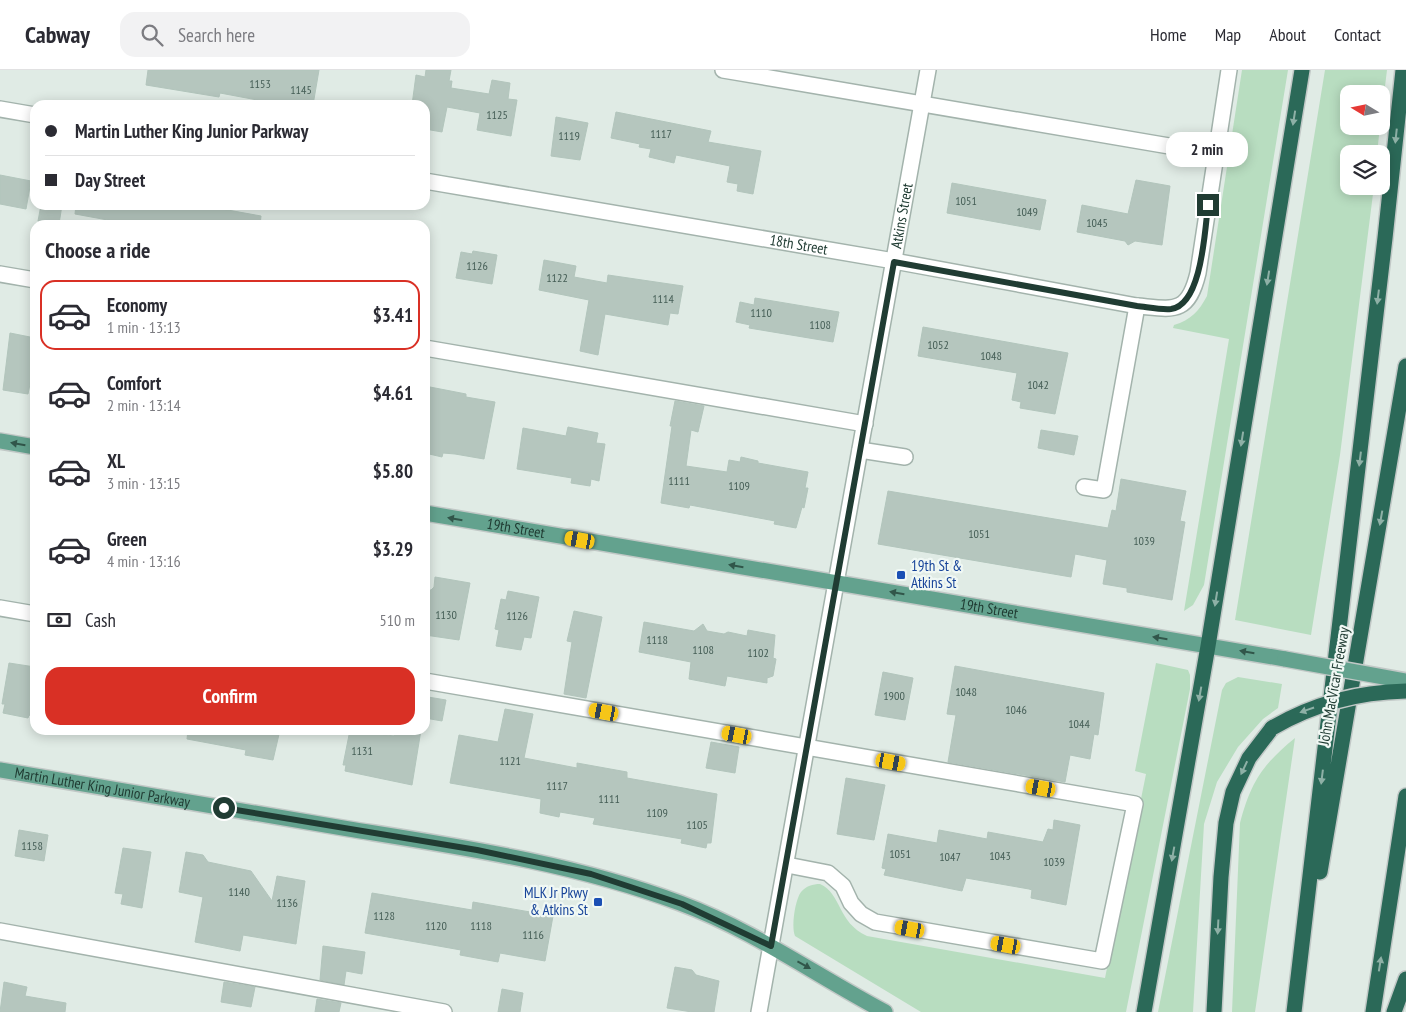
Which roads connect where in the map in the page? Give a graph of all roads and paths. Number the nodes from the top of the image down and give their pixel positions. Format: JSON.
{"nodes":[{"id":1,"x":723,"y":70,"type":"edge"},
{"id":2,"x":928,"y":70,"type":"edge"},
{"id":3,"x":1229,"y":70,"type":"edge"},
{"id":4,"x":1302,"y":70,"type":"edge"},
{"id":5,"x":1403,"y":70,"type":"edge"},
{"id":6,"x":922,"y":103,"type":"junction"},
{"id":7,"x":0,"y":109,"type":"edge"},
{"id":8,"x":30,"y":114,"type":"edge"},
{"id":9,"x":1216,"y":154,"type":"junction"},
{"id":10,"x":430,"y":183,"type":"edge"},
{"id":11,"x":894,"y":262,"type":"junction"},
{"id":12,"x":0,"y":274,"type":"edge"},
{"id":13,"x":30,"y":279,"type":"edge"},
{"id":14,"x":1137,"y":306,"type":"junction"},
{"id":15,"x":430,"y":349,"type":"edge"},
{"id":16,"x":1406,"y":366,"type":"edge"},
{"id":17,"x":865,"y":424,"type":"junction"},
{"id":18,"x":0,"y":441,"type":"edge"},
{"id":19,"x":30,"y":446,"type":"edge"},
{"id":20,"x":860,"y":450,"type":"junction"},
{"id":21,"x":905,"y":457,"type":"dead end"},
{"id":22,"x":1084,"y":487,"type":"dead end"},
{"id":23,"x":430,"y":515,"type":"edge"},
{"id":24,"x":837,"y":583,"type":"junction"},
{"id":25,"x":0,"y":608,"type":"edge"},
{"id":26,"x":30,"y":613,"type":"edge"},
{"id":27,"x":1208,"y":646,"type":"junction"},
{"id":28,"x":1406,"y":681,"type":"edge"},
{"id":29,"x":430,"y":682,"type":"edge"},
{"id":30,"x":1406,"y":691,"type":"edge"},
{"id":31,"x":808,"y":748,"type":"junction"},
{"id":32,"x":0,"y":770,"type":"edge"},
{"id":33,"x":1406,"y":796,"type":"edge"},
{"id":34,"x":787,"y":865,"type":"junction"},
{"id":35,"x":0,"y":931,"type":"edge"},
{"id":36,"x":771,"y":946,"type":"junction"},
{"id":37,"x":1406,"y":979,"type":"edge"},
{"id":38,"x":444,"y":1012,"type":"edge"},
{"id":39,"x":760,"y":1012,"type":"edge"},
{"id":40,"x":885,"y":1012,"type":"edge"},
{"id":41,"x":1144,"y":1012,"type":"edge"},
{"id":42,"x":1214,"y":1012,"type":"edge"},
{"id":43,"x":1295,"y":1012,"type":"edge"},
{"id":44,"x":1373,"y":1012,"type":"edge"},
{"id":45,"x":1394,"y":1012,"type":"edge"}],
"edges":[{"from":1,"to":6,"type":"street"},
{"from":2,"to":6,"type":"street","name":"Atkins Street"},
{"from":3,"to":9,"type":"street"},
{"from":4,"to":27,"type":"highway","one_way":true},
{"from":5,"to":43,"type":"highway","one_way":true},
{"from":6,"to":9,"type":"street"},
{"from":6,"to":11,"type":"street","name":"Atkins Street"},
{"from":7,"to":8,"type":"street"},
{"from":9,"to":14,"type":"street","name":"18th Street"},
{"from":10,"to":11,"type":"street","name":"18th Street"},
{"from":11,"to":14,"type":"street","name":"18th Street"},
{"from":11,"to":17,"type":"street","name":"Atkins Street"},
{"from":12,"to":13,"type":"street"},
{"from":14,"to":22,"type":"street"},
{"from":15,"to":17,"type":"street"},
{"from":16,"to":43,"type":"highway","name":"John MacVicar Freeway","one_way":true},
{"from":17,"to":20,"type":"street","name":"Atkins Street"},
{"from":19,"to":18,"type":"main road","one_way":true},
{"from":20,"to":21,"type":"street"},
{"from":20,"to":24,"type":"street","name":"Atkins Street"},
{"from":24,"to":23,"type":"main road","name":"19th Street","one_way":true},
{"from":27,"to":24,"type":"main road","name":"19th Street","one_way":true},
{"from":24,"to":31,"type":"street","name":"Atkins Street"},
{"from":25,"to":26,"type":"street"},
{"from":28,"to":27,"type":"main road","name":"19th Street","one_way":true,"bridge":true},
{"from":27,"to":41,"type":"highway","one_way":true},
{"from":29,"to":31,"type":"street"},
{"from":30,"to":42,"type":"highway","one_way":true,"bridge":true},
{"from":31,"to":34,"type":"street","name":"Atkins Street"},
{"from":31,"to":34,"type":"street"},
{"from":32,"to":36,"type":"main road","name":"Martin Luther King Junior Parkway"},
{"from":44,"to":33,"type":"highway","one_way":true},
{"from":34,"to":36,"type":"street","name":"Atkins Street"},
{"from":35,"to":38,"type":"street"},
{"from":36,"to":39,"type":"street","name":"Atkins Street"},
{"from":36,"to":40,"type":"main road","name":"Martin Luther King Junior Parkway","one_way":true},
{"from":37,"to":45,"type":"highway"}]}
